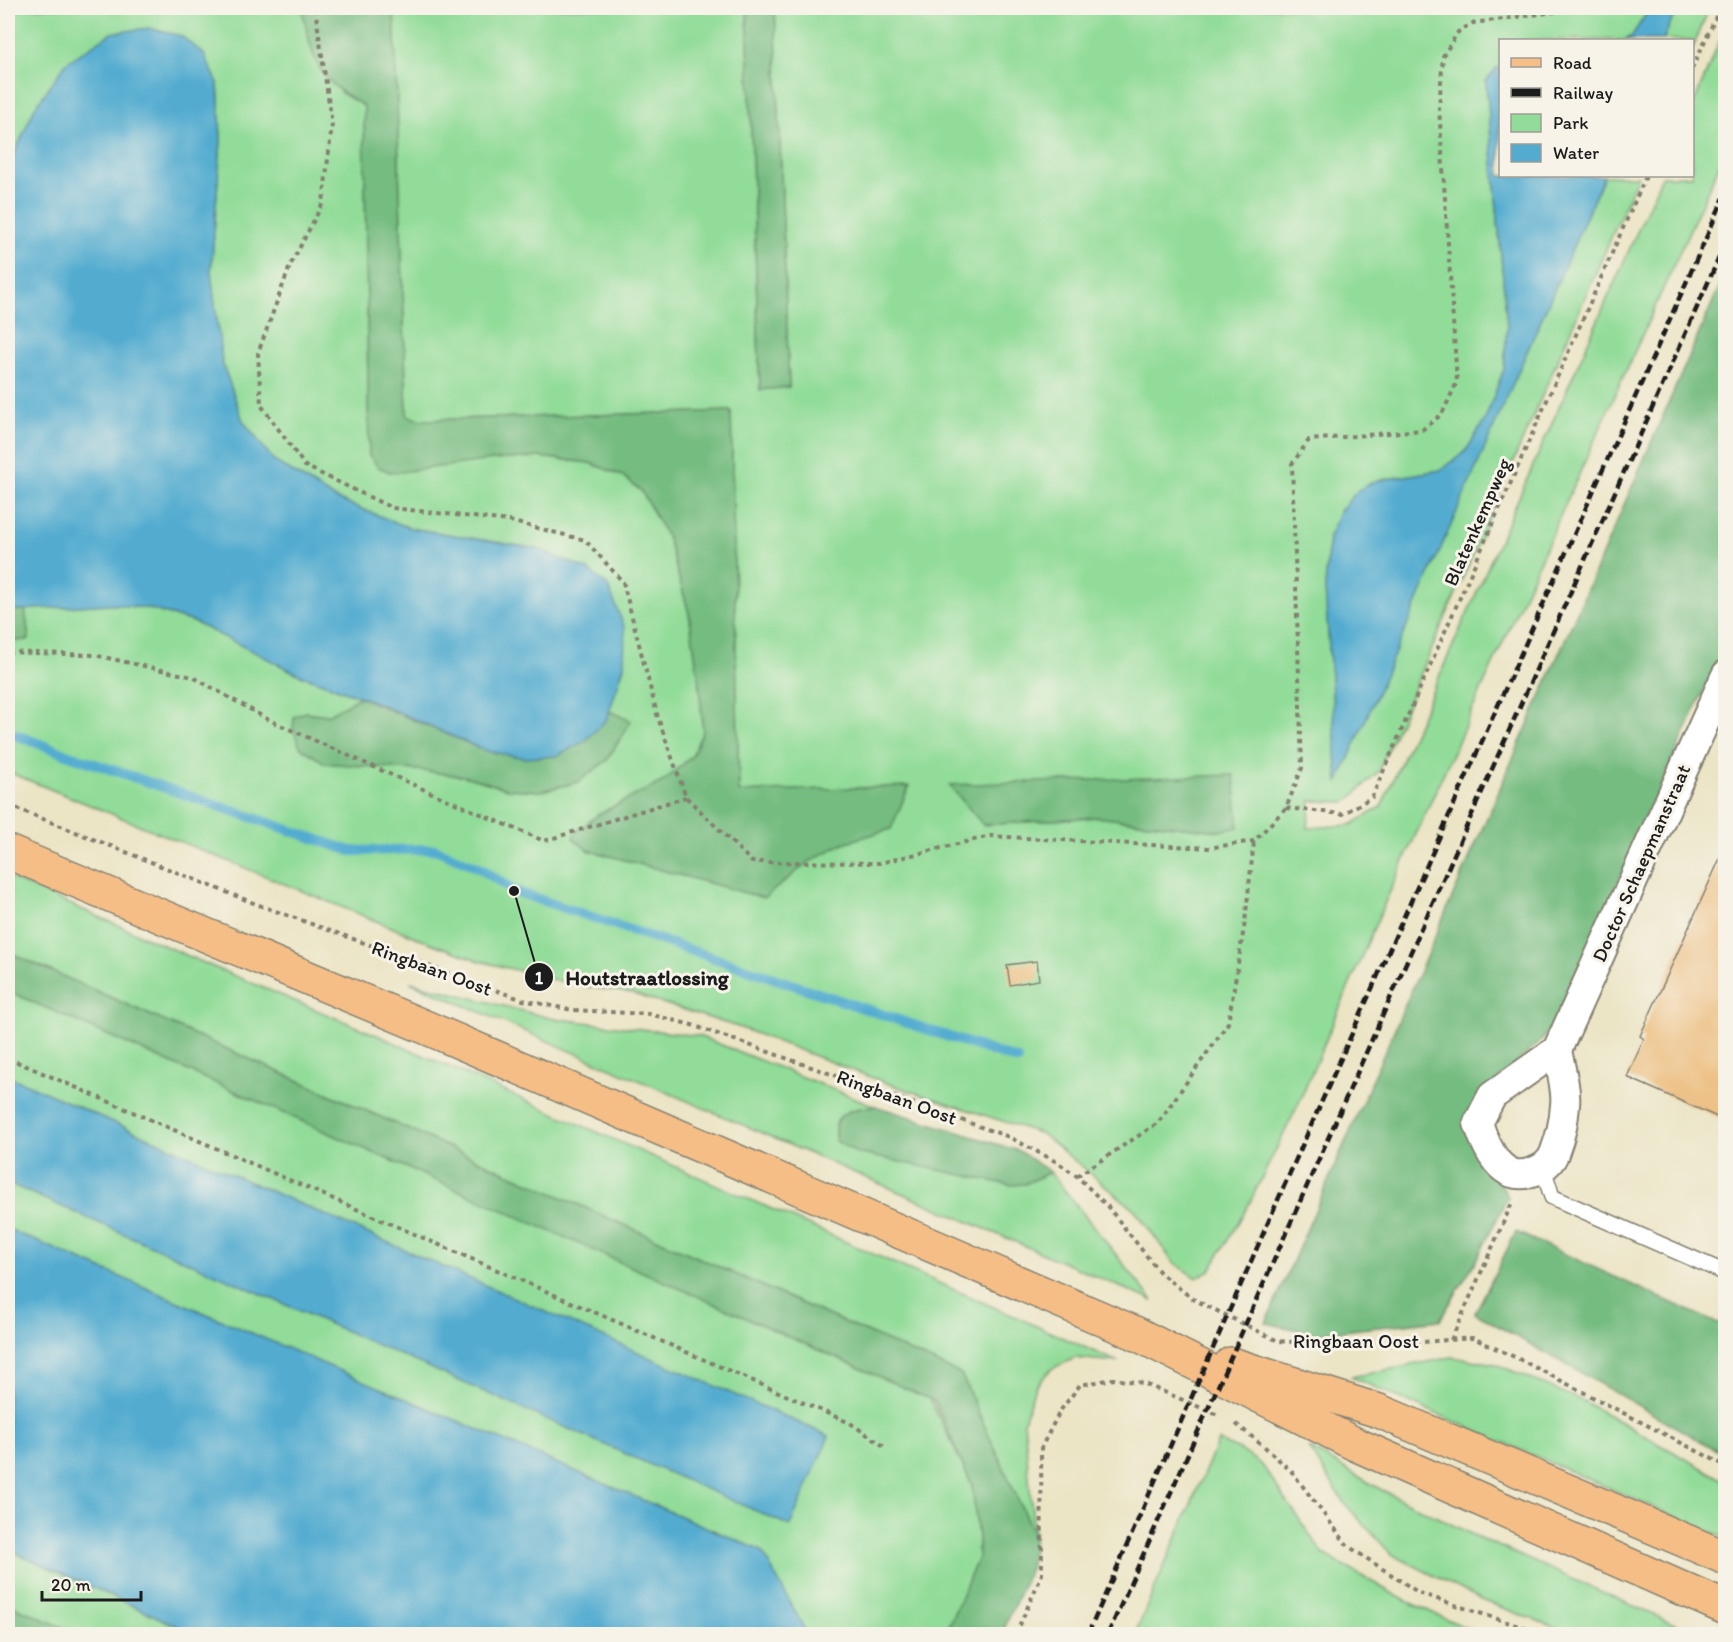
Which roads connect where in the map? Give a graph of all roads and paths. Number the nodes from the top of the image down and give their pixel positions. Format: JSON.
{"nodes":[{"id":1,"x":315,"y":8,"type":"edge"},
{"id":2,"x":1585,"y":8,"type":"edge"},
{"id":3,"x":1720,"y":8,"type":"edge"},
{"id":4,"x":1694,"y":65,"type":"edge"},
{"id":5,"x":1646,"y":177,"type":"edge"},
{"id":6,"x":8,"y":652,"type":"edge"},
{"id":7,"x":1725,"y":675,"type":"edge"},
{"id":8,"x":686,"y":797,"type":"junction"},
{"id":9,"x":8,"y":805,"type":"edge"},
{"id":10,"x":1286,"y":808,"type":"junction"},
{"id":11,"x":1254,"y":841,"type":"junction"},
{"id":12,"x":8,"y":852,"type":"edge"},
{"id":13,"x":1557,"y":1050,"type":"junction"},
{"id":14,"x":8,"y":1058,"type":"edge"},
{"id":15,"x":1533,"y":1172,"type":"junction"},
{"id":16,"x":1077,"y":1176,"type":"junction"},
{"id":17,"x":1725,"y":1273,"type":"edge"},
{"id":18,"x":1135,"y":1333,"type":"junction"},
{"id":19,"x":1451,"y":1340,"type":"junction"},
{"id":20,"x":1224,"y":1418,"type":"dead end"},
{"id":21,"x":1234,"y":1422,"type":"dead end"},
{"id":22,"x":884,"y":1446,"type":"dead end"},
{"id":23,"x":1725,"y":1466,"type":"edge"},
{"id":24,"x":1725,"y":1558,"type":"edge"},
{"id":25,"x":1725,"y":1608,"type":"edge"},
{"id":26,"x":1016,"y":1635,"type":"edge"},
{"id":27,"x":1543,"y":1635,"type":"edge"}],
"edges":[{"from":1,"to":8,"type":"path"},
{"from":2,"to":10,"type":"path"},
{"from":3,"to":4,"type":"path"},
{"from":5,"to":10,"type":"path","name":"Blatenkempweg"},
{"from":6,"to":8,"type":"path"},
{"from":7,"to":13,"type":"street","name":"Doctor Schaepmanstraat"},
{"from":8,"to":11,"type":"path"},
{"from":9,"to":16,"type":"path","name":"Ringbaan Oost"},
{"from":10,"to":11,"type":"path"},
{"from":11,"to":16,"type":"path"},
{"from":12,"to":18,"type":"main road","name":"Ringbaan Oost"},
{"from":13,"to":15,"type":"street"},
{"from":13,"to":15,"type":"street"},
{"from":14,"to":22,"type":"path"},
{"from":15,"to":17,"type":"lane"},
{"from":15,"to":19,"type":"path"},
{"from":16,"to":19,"type":"path","name":"Ringbaan Oost"},
{"from":18,"to":24,"type":"main road","name":"Ringbaan Oost"},
{"from":18,"to":25,"type":"main road","name":"Ringbaan Oost"},
{"from":19,"to":23,"type":"path","name":"Ringbaan Oost"},
{"from":20,"to":26,"type":"path"},
{"from":21,"to":27,"type":"path"}]}
